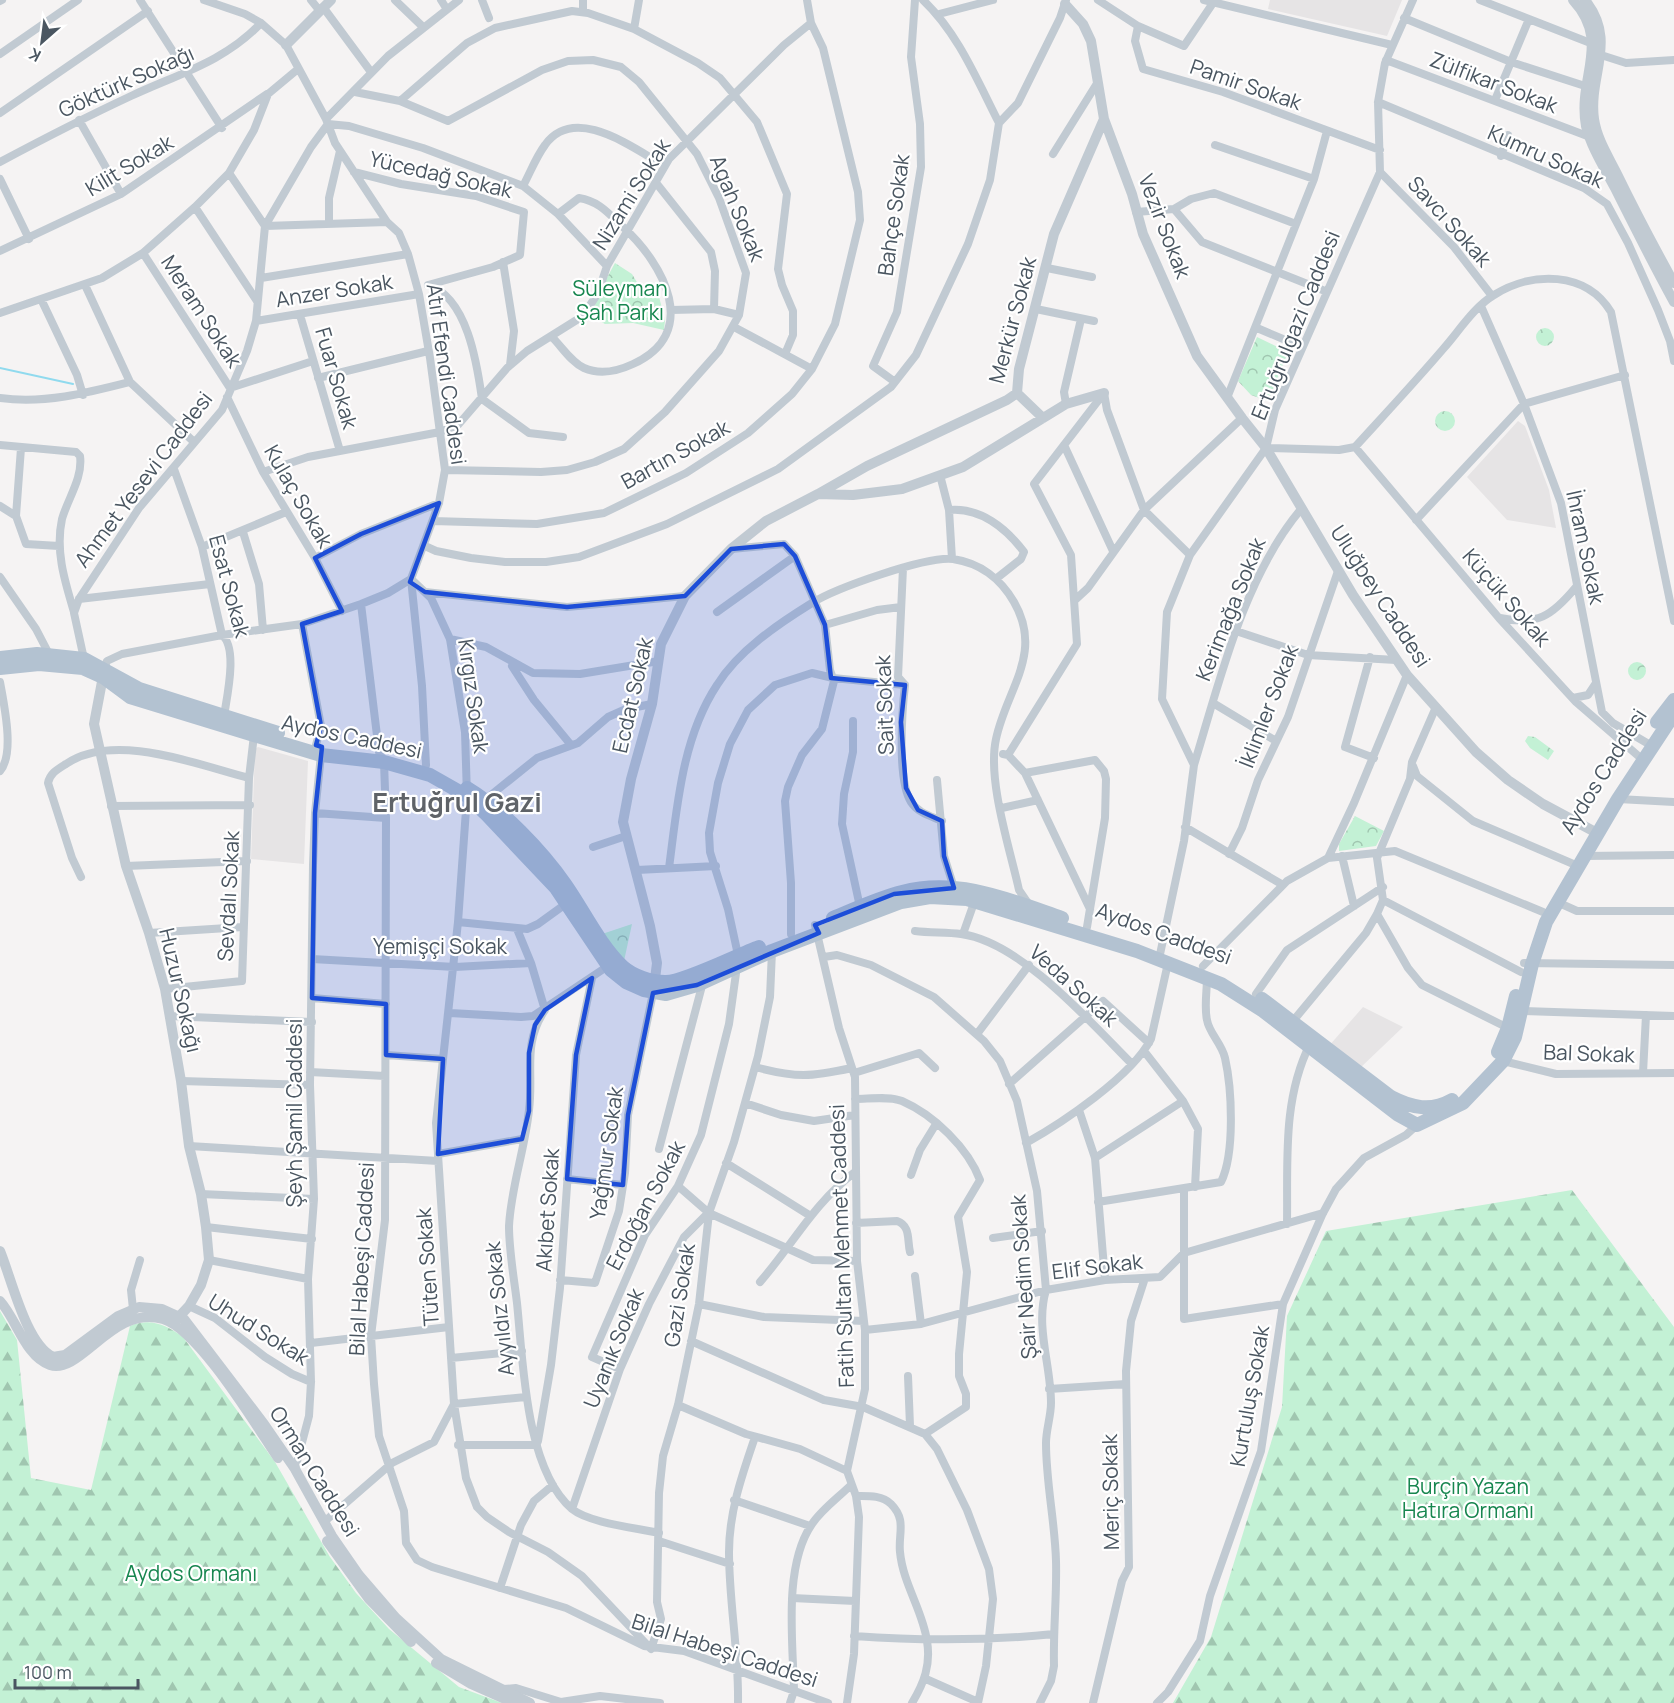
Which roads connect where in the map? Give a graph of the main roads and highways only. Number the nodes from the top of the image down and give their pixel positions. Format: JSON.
{"nodes":[{"id":1,"x":0,"y":658,"type":"edge"},
{"id":2,"x":0,"y":668,"type":"edge"},
{"id":3,"x":106,"y":674,"type":"junction"},
{"id":4,"x":1674,"y":700,"type":"edge"},
{"id":5,"x":1674,"y":714,"type":"edge"},
{"id":6,"x":1648,"y":744,"type":"junction"},
{"id":7,"x":319,"y":750,"type":"junction"},
{"id":8,"x":382,"y":757,"type":"junction"},
{"id":9,"x":1640,"y":758,"type":"junction"},
{"id":10,"x":467,"y":792,"type":"junction"},
{"id":11,"x":1594,"y":831,"type":"junction"},
{"id":12,"x":1578,"y":862,"type":"junction"},
{"id":13,"x":817,"y":929,"type":"junction"},
{"id":14,"x":1163,"y":957,"type":"junction"},
{"id":15,"x":737,"y":960,"type":"junction"},
{"id":16,"x":1526,"y":966,"type":"junction"},
{"id":17,"x":1205,"y":972,"type":"junction"},
{"id":18,"x":653,"y":987,"type":"junction"},
{"id":19,"x":1311,"y":1042,"type":"junction"},
{"id":20,"x":1417,"y":1117,"type":"junction"}],
"edges":[{"from":1,"to":3,"type":"main road","name":"Aydos Caddesi"},
{"from":2,"to":3,"type":"main road","name":"Aydos Caddesi"},
{"from":3,"to":7,"type":"main road","name":"Aydos Caddesi"},
{"from":3,"to":7,"type":"main road","name":"Aydos Caddesi"},
{"from":4,"to":6,"type":"main road","name":"Aydos Caddesi"},
{"from":5,"to":6,"type":"main road","name":"Aydos Caddesi"},
{"from":6,"to":9,"type":"main road","name":"Aydos Caddesi"},
{"from":7,"to":8,"type":"main road","name":"Aydos Caddesi"},
{"from":8,"to":10,"type":"main road","name":"Aydos Caddesi"},
{"from":8,"to":10,"type":"main road","name":"Aydos Caddesi"},
{"from":9,"to":11,"type":"main road","name":"Aydos Caddesi"},
{"from":9,"to":11,"type":"main road","name":"Aydos Caddesi"},
{"from":10,"to":18,"type":"main road","name":"Aydos Caddesi"},
{"from":10,"to":18,"type":"main road","name":"Aydos Caddesi"},
{"from":11,"to":12,"type":"main road","name":"Aydos Caddesi"},
{"from":12,"to":16,"type":"main road","name":"Aydos Caddesi"},
{"from":12,"to":16,"type":"main road","name":"Aydos Caddesi"},
{"from":13,"to":14,"type":"main road","name":"Aydos Caddesi"},
{"from":13,"to":14,"type":"main road","name":"Aydos Caddesi"},
{"from":13,"to":15,"type":"main road","name":"Aydos Caddesi"},
{"from":13,"to":15,"type":"main road","name":"Aydos Caddesi"},
{"from":14,"to":17,"type":"main road","name":"Aydos Caddesi"},
{"from":15,"to":18,"type":"main road","name":"Aydos Caddesi"},
{"from":15,"to":18,"type":"main road","name":"Aydos Caddesi"},
{"from":16,"to":20,"type":"main road","name":"Aydos Caddesi"},
{"from":16,"to":20,"type":"main road","name":"Aydos Caddesi"},
{"from":17,"to":19,"type":"main road","name":"Aydos Caddesi"},
{"from":17,"to":19,"type":"main road","name":"Aydos Caddesi"},
{"from":19,"to":20,"type":"main road","name":"Aydos Caddesi"}]}
